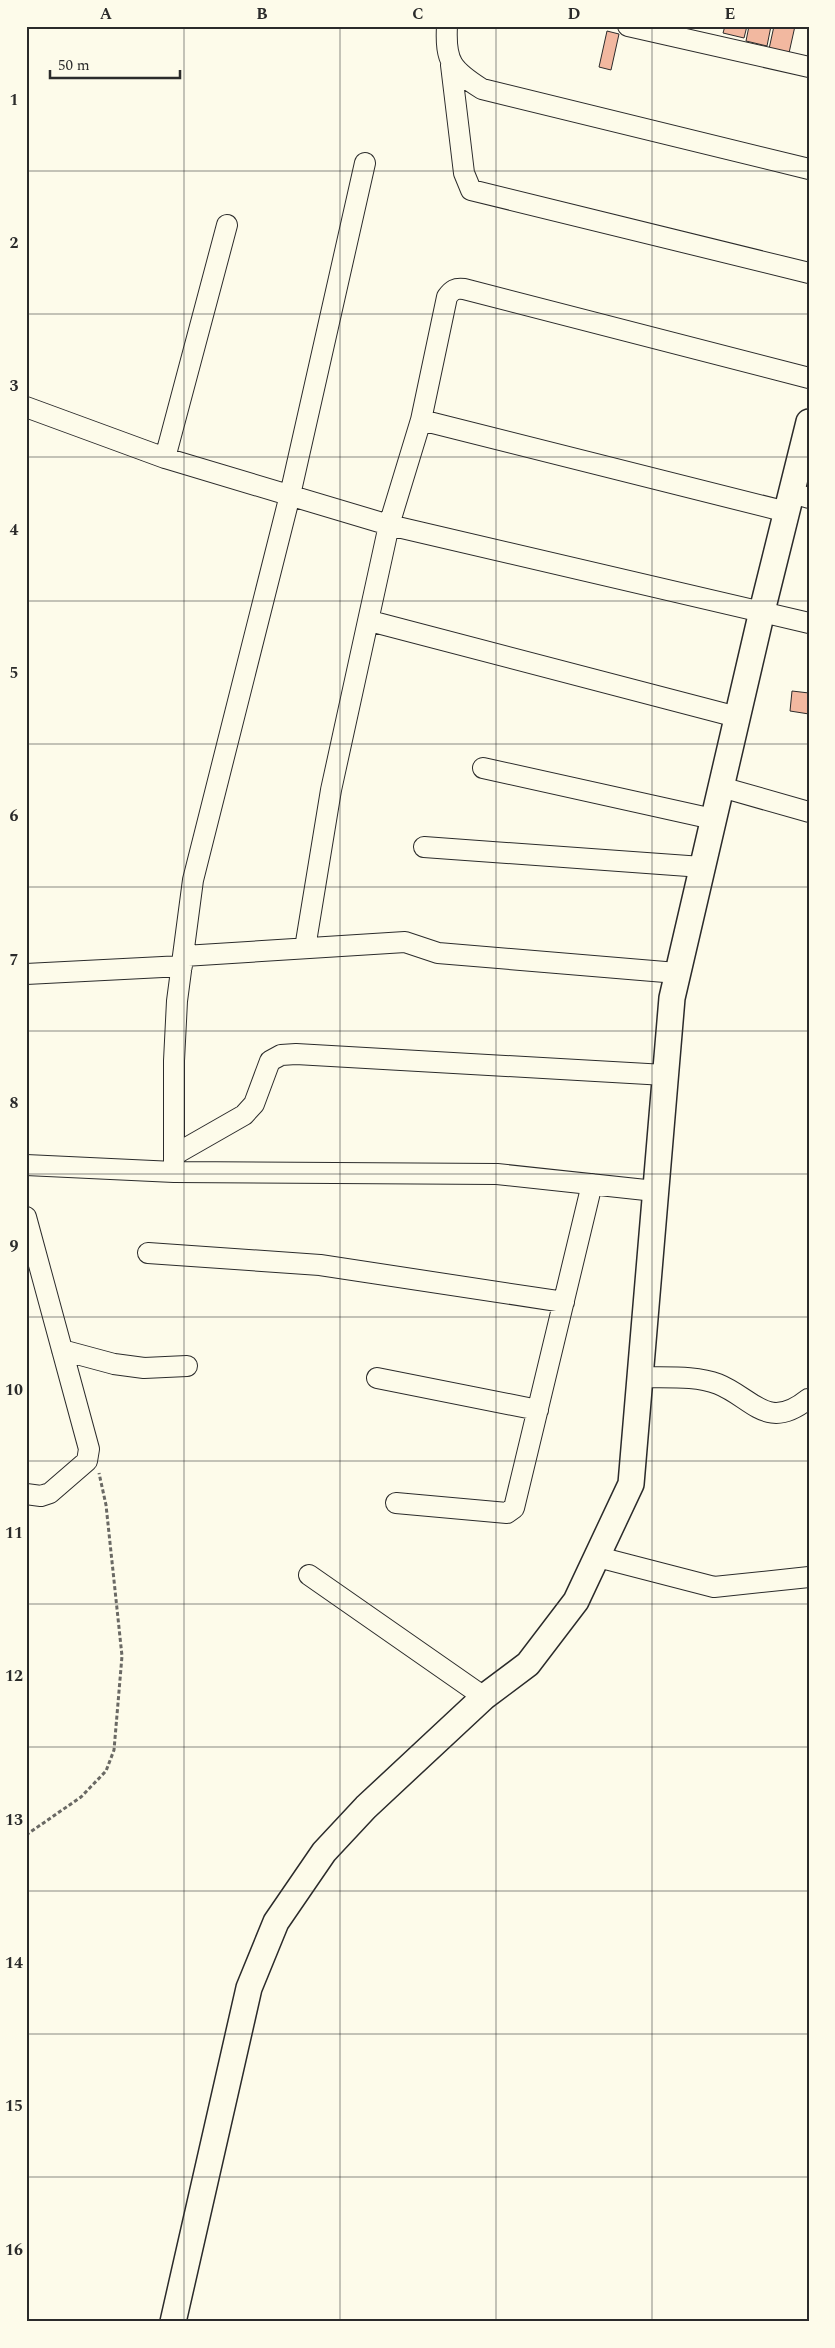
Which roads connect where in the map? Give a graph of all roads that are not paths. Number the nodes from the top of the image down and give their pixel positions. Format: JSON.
{"nodes":[{"id":1,"x":447,"y":26,"type":"edge"},
{"id":2,"x":628,"y":26,"type":"edge"},
{"id":3,"x":451,"y":65,"type":"junction"},
{"id":4,"x":809,"y":67,"type":"edge"},
{"id":5,"x":365,"y":163,"type":"dead end"},
{"id":6,"x":809,"y":169,"type":"edge"},
{"id":7,"x":227,"y":225,"type":"dead end"},
{"id":8,"x":809,"y":274,"type":"edge"},
{"id":9,"x":809,"y":378,"type":"edge"},
{"id":10,"x":26,"y":407,"type":"edge"},
{"id":11,"x":421,"y":420,"type":"junction"},
{"id":12,"x":809,"y":422,"type":"edge"},
{"id":13,"x":165,"y":458,"type":"junction"},
{"id":14,"x":290,"y":495,"type":"junction"},
{"id":15,"x":796,"y":501,"type":"edge"},
{"id":16,"x":389,"y":525,"type":"junction"},
{"id":17,"x":762,"y":611,"type":"junction"},
{"id":18,"x":370,"y":622,"type":"junction"},
{"id":19,"x":809,"y":623,"type":"edge"},
{"id":20,"x":737,"y":716,"type":"junction"},
{"id":21,"x":483,"y":768,"type":"dead end"},
{"id":22,"x":721,"y":787,"type":"junction"},
{"id":23,"x":809,"y":812,"type":"edge"},
{"id":24,"x":713,"y":819,"type":"junction"},
{"id":25,"x":424,"y":847,"type":"dead end"},
{"id":26,"x":702,"y":867,"type":"junction"},
{"id":27,"x":305,"y":948,"type":"junction"},
{"id":28,"x":183,"y":961,"type":"junction"},
{"id":29,"x":678,"y":973,"type":"junction"},
{"id":30,"x":26,"y":974,"type":"edge"},
{"id":31,"x":665,"y":1075,"type":"junction"},
{"id":32,"x":174,"y":1163,"type":"junction"},
{"id":33,"x":26,"y":1165,"type":"edge"},
{"id":34,"x":592,"y":1184,"type":"junction"},
{"id":35,"x":655,"y":1191,"type":"junction"},
{"id":36,"x":26,"y":1217,"type":"edge"},
{"id":37,"x":148,"y":1253,"type":"dead end"},
{"id":38,"x":564,"y":1302,"type":"junction"},
{"id":39,"x":62,"y":1350,"type":"junction"},
{"id":40,"x":187,"y":1366,"type":"dead end"},
{"id":41,"x":640,"y":1377,"type":"junction"},
{"id":42,"x":377,"y":1378,"type":"dead end"},
{"id":43,"x":808,"y":1399,"type":"edge"},
{"id":44,"x":538,"y":1410,"type":"junction"},
{"id":45,"x":26,"y":1494,"type":"edge"},
{"id":46,"x":396,"y":1503,"type":"dead end"},
{"id":47,"x":598,"y":1557,"type":"junction"},
{"id":48,"x":309,"y":1575,"type":"dead end"},
{"id":49,"x":809,"y":1577,"type":"edge"},
{"id":50,"x":484,"y":1697,"type":"junction"},
{"id":51,"x":173,"y":2322,"type":"edge"}],
"edges":[{"from":1,"to":3,"type":"street"},
{"from":2,"to":4,"type":"street"},
{"from":3,"to":6,"type":"street"},
{"from":3,"to":8,"type":"street"},
{"from":5,"to":14,"type":"street"},
{"from":7,"to":13,"type":"street"},
{"from":9,"to":11,"type":"street"},
{"from":10,"to":13,"type":"street"},
{"from":11,"to":15,"type":"street"},
{"from":11,"to":16,"type":"street"},
{"from":12,"to":15,"type":"main road"},
{"from":13,"to":14,"type":"street"},
{"from":14,"to":16,"type":"street"},
{"from":14,"to":28,"type":"street"},
{"from":15,"to":17,"type":"main road"},
{"from":16,"to":17,"type":"street"},
{"from":16,"to":18,"type":"street"},
{"from":17,"to":19,"type":"street"},
{"from":17,"to":20,"type":"main road"},
{"from":18,"to":20,"type":"street"},
{"from":18,"to":27,"type":"street"},
{"from":20,"to":22,"type":"main road"},
{"from":21,"to":24,"type":"street"},
{"from":22,"to":23,"type":"street"},
{"from":22,"to":24,"type":"main road"},
{"from":24,"to":26,"type":"main road"},
{"from":25,"to":26,"type":"street"},
{"from":26,"to":29,"type":"main road"},
{"from":27,"to":28,"type":"street"},
{"from":27,"to":29,"type":"street"},
{"from":28,"to":30,"type":"street"},
{"from":28,"to":32,"type":"street"},
{"from":29,"to":31,"type":"main road"},
{"from":31,"to":32,"type":"street"},
{"from":31,"to":35,"type":"main road"},
{"from":32,"to":33,"type":"street"},
{"from":32,"to":34,"type":"street"},
{"from":34,"to":35,"type":"street"},
{"from":34,"to":38,"type":"street"},
{"from":35,"to":41,"type":"main road"},
{"from":36,"to":39,"type":"street"},
{"from":37,"to":38,"type":"street"},
{"from":38,"to":44,"type":"street"},
{"from":39,"to":40,"type":"street"},
{"from":39,"to":45,"type":"street"},
{"from":41,"to":43,"type":"street"},
{"from":41,"to":47,"type":"main road"},
{"from":42,"to":44,"type":"street"},
{"from":44,"to":46,"type":"street"},
{"from":47,"to":49,"type":"street"},
{"from":47,"to":50,"type":"main road"},
{"from":48,"to":50,"type":"street"},
{"from":50,"to":51,"type":"main road"}]}
